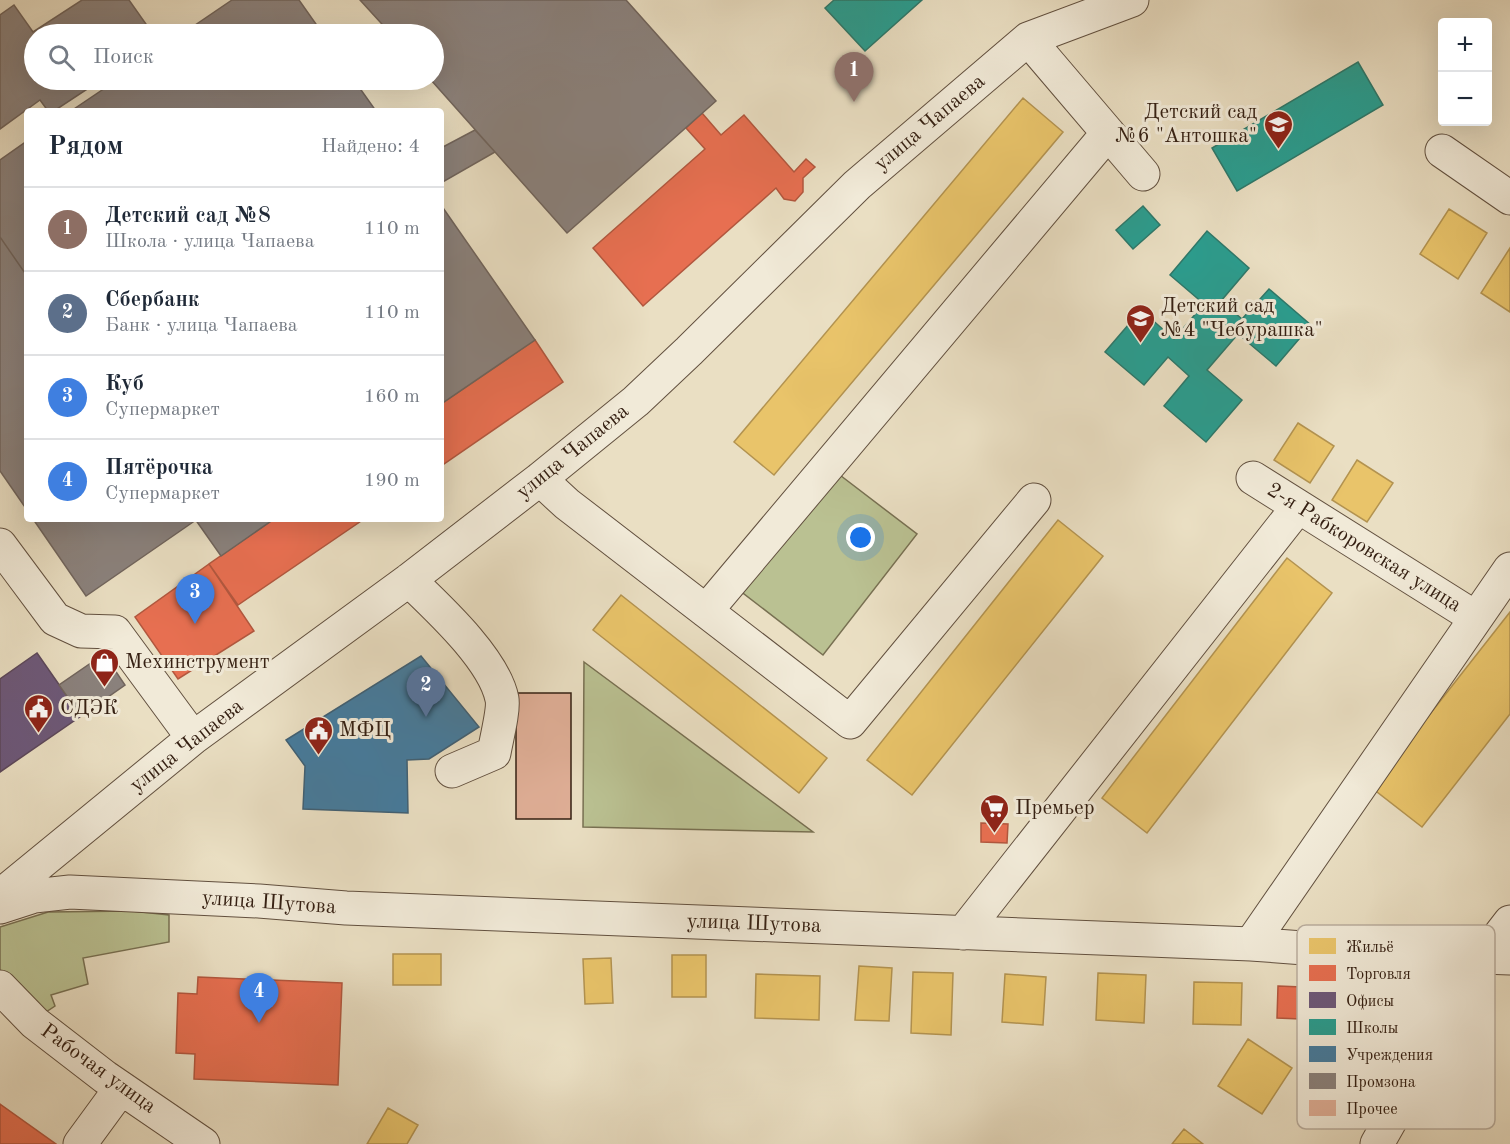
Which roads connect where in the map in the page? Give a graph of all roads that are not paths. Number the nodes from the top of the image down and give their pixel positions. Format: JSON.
{"nodes":[{"id":1,"x":1132,"y":0,"type":"edge"},
{"id":2,"x":1028,"y":39,"type":"junction"},
{"id":3,"x":1108,"y":133,"type":"junction"},
{"id":4,"x":1442,"y":151,"type":"dead end"},
{"id":5,"x":1143,"y":174,"type":"dead end"},
{"id":6,"x":1510,"y":198,"type":"edge"},
{"id":7,"x":1253,"y":478,"type":"dead end"},
{"id":8,"x":540,"y":479,"type":"junction"},
{"id":9,"x":1034,"y":500,"type":"dead end"},
{"id":10,"x":1298,"y":507,"type":"junction"},
{"id":11,"x":0,"y":545,"type":"edge"},
{"id":12,"x":1510,"y":569,"type":"edge"},
{"id":13,"x":409,"y":580,"type":"junction"},
{"id":14,"x":706,"y":610,"type":"junction"},
{"id":15,"x":1476,"y":618,"type":"junction"},
{"id":16,"x":194,"y":738,"type":"junction"},
{"id":17,"x":452,"y":771,"type":"dead end"},
{"id":18,"x":0,"y":896,"type":"edge"},
{"id":19,"x":0,"y":907,"type":"edge"},
{"id":20,"x":1510,"y":922,"type":"edge"},
{"id":21,"x":963,"y":933,"type":"junction"},
{"id":22,"x":1251,"y":944,"type":"junction"},
{"id":23,"x":1297,"y":947,"type":"edge"},
{"id":24,"x":1496,"y":958,"type":"edge"},
{"id":25,"x":0,"y":987,"type":"edge"},
{"id":26,"x":121,"y":1088,"type":"junction"},
{"id":27,"x":80,"y":1144,"type":"edge"},
{"id":28,"x":203,"y":1144,"type":"edge"}],
"edges":[{"from":1,"to":2,"type":"street","name":"улица Чапаева"},
{"from":2,"to":3,"type":"street"},
{"from":2,"to":8,"type":"street","name":"улица Чапаева"},
{"from":3,"to":5,"type":"street"},
{"from":3,"to":14,"type":"street"},
{"from":4,"to":6,"type":"street"},
{"from":7,"to":10,"type":"street","name":"2-я Рабкоровская улица"},
{"from":8,"to":13,"type":"street","name":"улица Чапаева"},
{"from":8,"to":14,"type":"street"},
{"from":9,"to":14,"type":"street"},
{"from":10,"to":15,"type":"street","name":"2-я Рабкоровская улица"},
{"from":10,"to":21,"type":"street"},
{"from":11,"to":16,"type":"street"},
{"from":12,"to":15,"type":"street"},
{"from":13,"to":16,"type":"street","name":"улица Чапаева"},
{"from":13,"to":17,"type":"street"},
{"from":15,"to":22,"type":"street"},
{"from":16,"to":18,"type":"street","name":"улица Чапаева"},
{"from":19,"to":21,"type":"street","name":"улица Шутова"},
{"from":20,"to":24,"type":"street"},
{"from":21,"to":22,"type":"street","name":"улица Шутова"},
{"from":22,"to":23,"type":"street","name":"улица Шутова"},
{"from":25,"to":26,"type":"street","name":"Рабочая улица"},
{"from":26,"to":27,"type":"street"},
{"from":26,"to":28,"type":"street","name":"Рабочая улица"}]}
